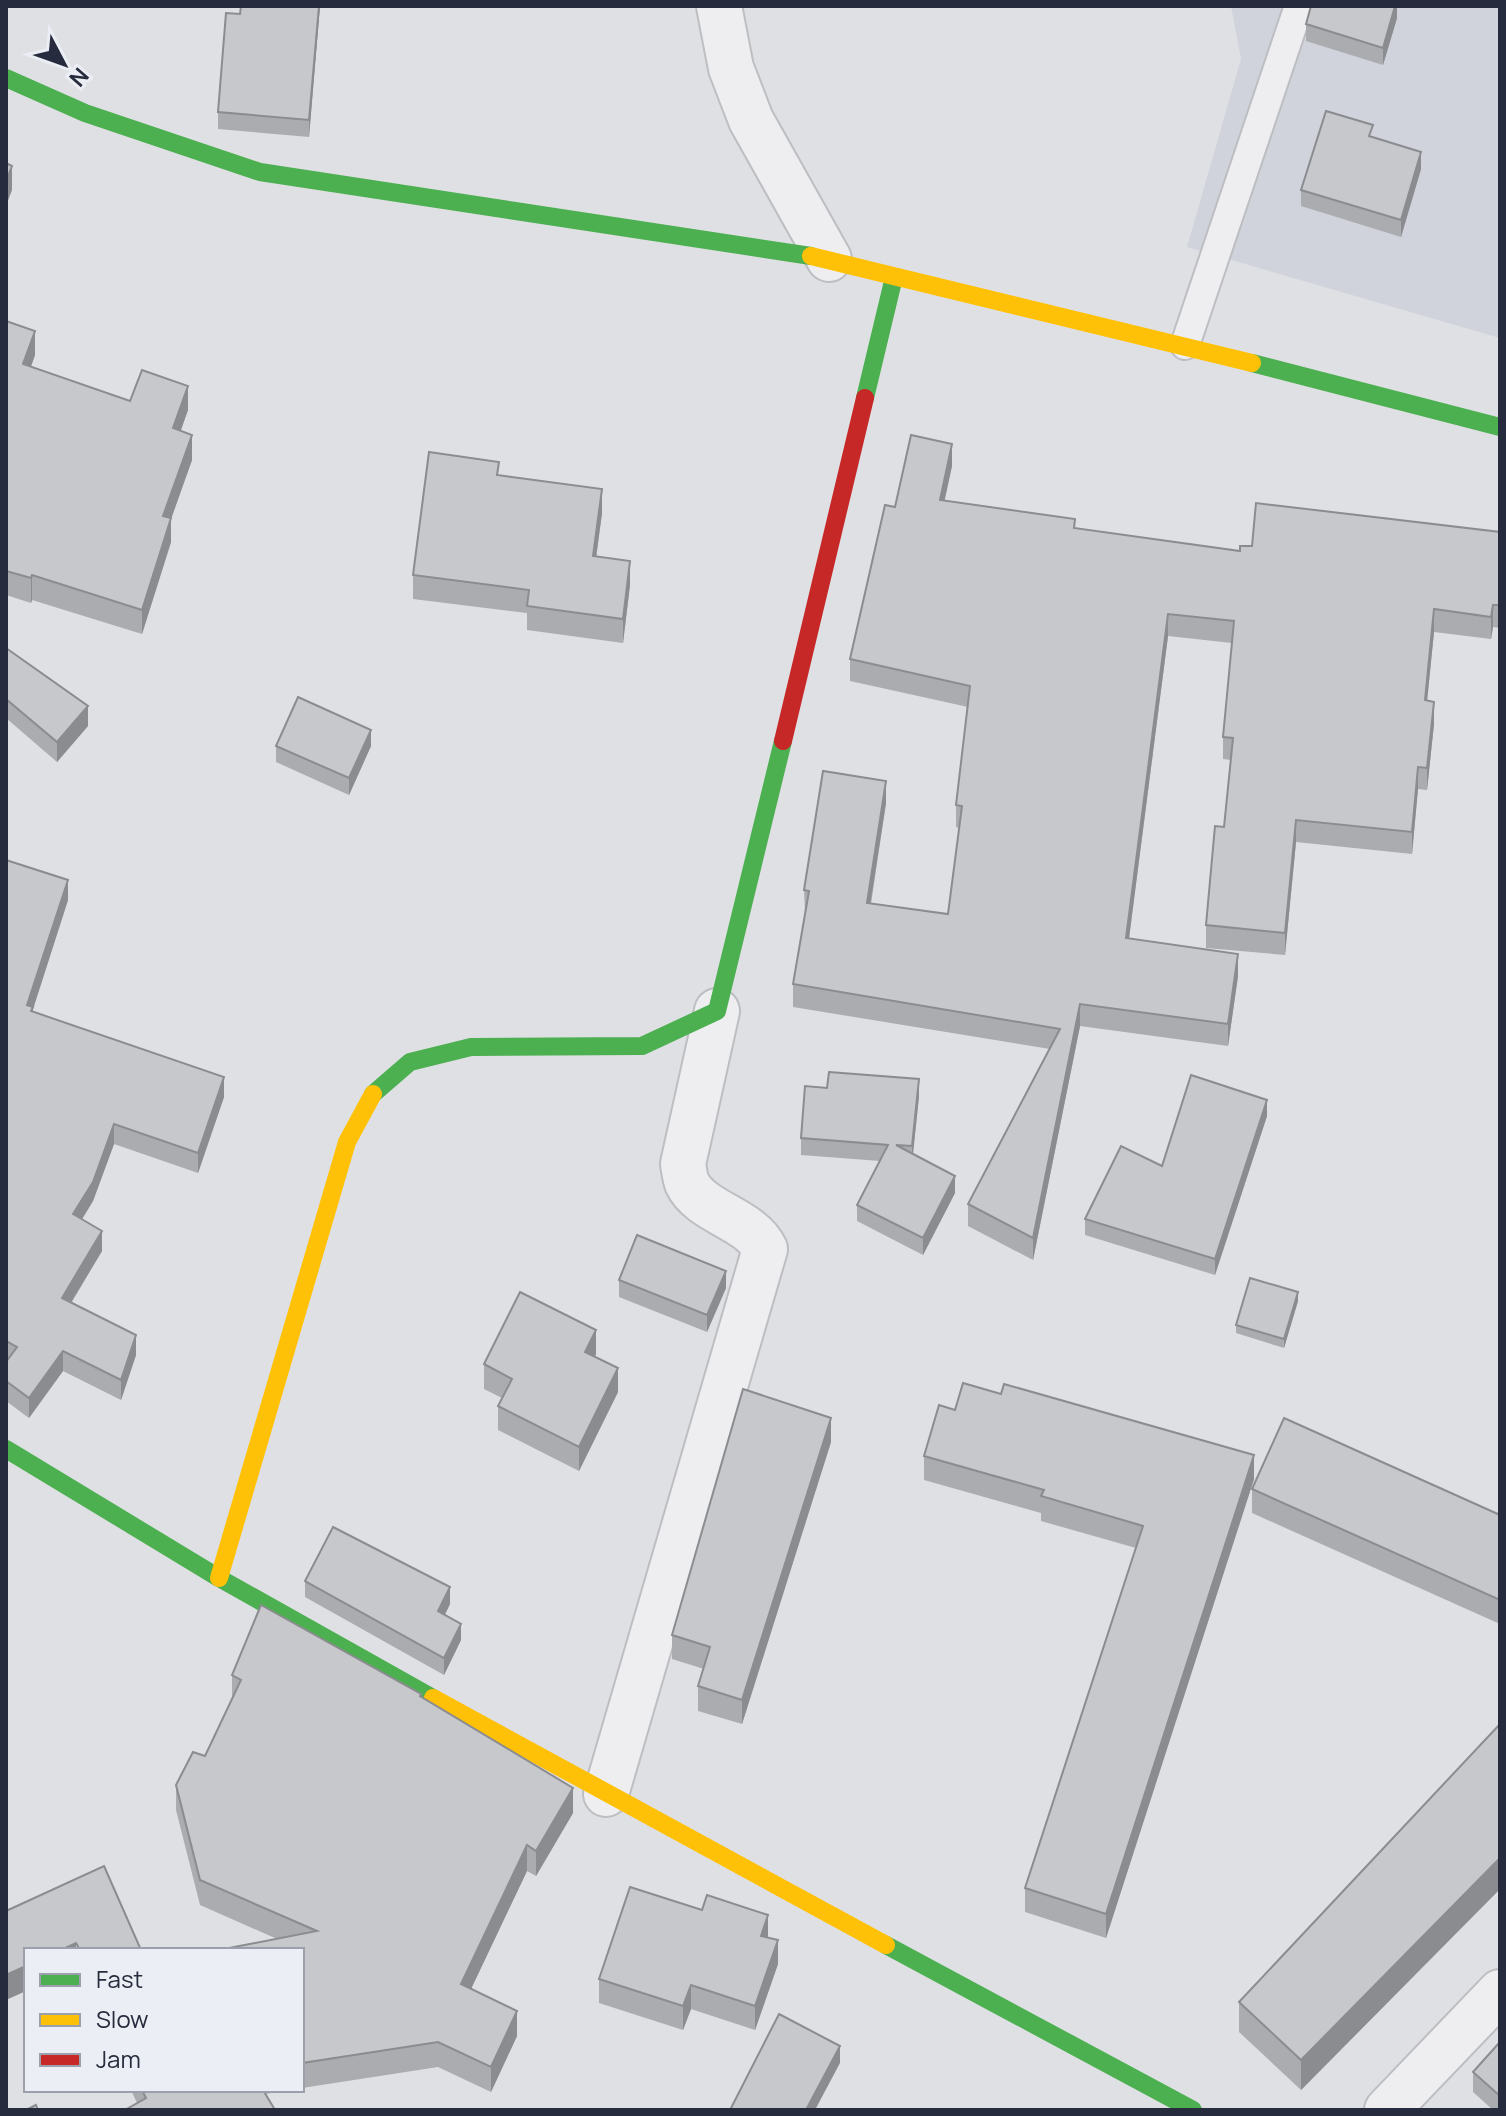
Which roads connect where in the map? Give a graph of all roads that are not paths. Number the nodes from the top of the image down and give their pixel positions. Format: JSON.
{"nodes":[{"id":1,"x":719,"y":6,"type":"edge"},
{"id":2,"x":1299,"y":6,"type":"edge"},
{"id":3,"x":6,"y":78,"type":"edge"},
{"id":4,"x":829,"y":259,"type":"junction"},
{"id":5,"x":894,"y":277,"type":"junction"},
{"id":6,"x":1185,"y":345,"type":"junction"},
{"id":7,"x":1500,"y":427,"type":"edge"},
{"id":8,"x":717,"y":1011,"type":"junction"},
{"id":9,"x":6,"y":1449,"type":"edge"},
{"id":10,"x":219,"y":1578,"type":"junction"},
{"id":11,"x":606,"y":1794,"type":"junction"},
{"id":12,"x":1500,"y":1992,"type":"edge"},
{"id":13,"x":1193,"y":2110,"type":"edge"},
{"id":14,"x":1387,"y":2110,"type":"edge"}],
"edges":[{"from":1,"to":4,"type":"street"},
{"from":2,"to":6,"type":"lane"},
{"from":3,"to":4,"type":"street"},
{"from":4,"to":5,"type":"street"},
{"from":5,"to":6,"type":"street"},
{"from":5,"to":8,"type":"street"},
{"from":6,"to":7,"type":"street"},
{"from":8,"to":10,"type":"street"},
{"from":8,"to":11,"type":"street"},
{"from":9,"to":10,"type":"street"},
{"from":10,"to":11,"type":"street"},
{"from":11,"to":13,"type":"street"},
{"from":12,"to":14,"type":"street"}]}
